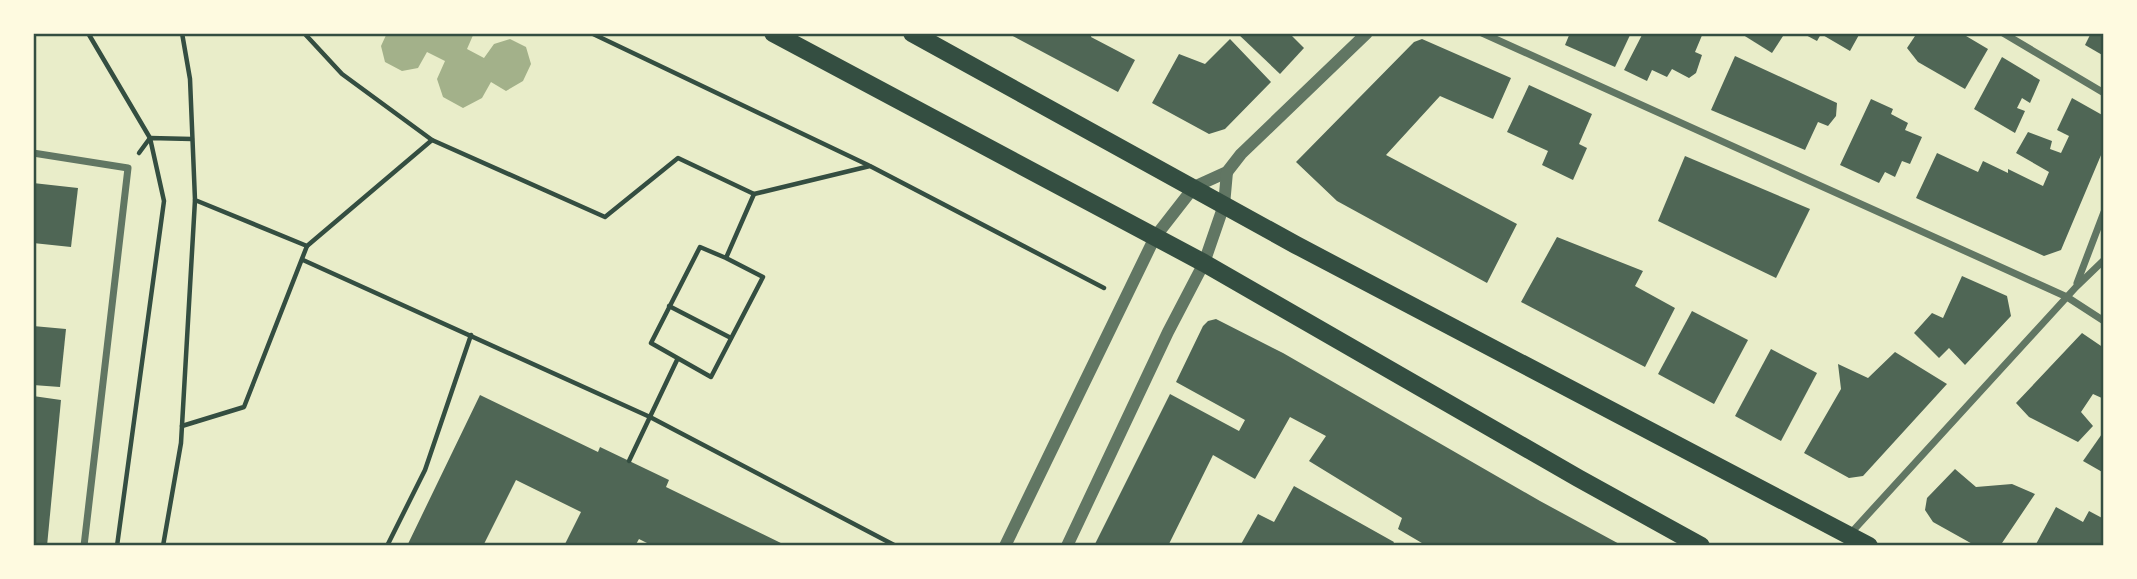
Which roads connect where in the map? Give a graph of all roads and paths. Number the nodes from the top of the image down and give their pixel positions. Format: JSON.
{"nodes":[{"id":1,"x":182,"y":33,"type":"edge"},
{"id":2,"x":304,"y":33,"type":"edge"},
{"id":3,"x":591,"y":33,"type":"edge"},
{"id":4,"x":773,"y":33,"type":"edge"},
{"id":5,"x":912,"y":33,"type":"edge"},
{"id":6,"x":1367,"y":33,"type":"edge"},
{"id":7,"x":1482,"y":33,"type":"edge"},
{"id":8,"x":2003,"y":33,"type":"edge"},
{"id":9,"x":2104,"y":93,"type":"edge"},
{"id":10,"x":192,"y":139,"type":"junction"},
{"id":11,"x":432,"y":140,"type":"junction"},
{"id":12,"x":33,"y":153,"type":"edge"},
{"id":13,"x":870,"y":166,"type":"junction"},
{"id":14,"x":128,"y":169,"type":"junction"},
{"id":15,"x":1227,"y":172,"type":"junction"},
{"id":16,"x":1194,"y":187,"type":"junction"},
{"id":17,"x":754,"y":194,"type":"junction"},
{"id":18,"x":194,"y":200,"type":"junction"},
{"id":19,"x":1224,"y":205,"type":"junction"},
{"id":20,"x":2104,"y":212,"type":"edge"},
{"id":21,"x":1155,"y":237,"type":"junction"},
{"id":22,"x":307,"y":246,"type":"junction"},
{"id":23,"x":726,"y":258,"type":"junction"},
{"id":24,"x":303,"y":260,"type":"junction"},
{"id":25,"x":2104,"y":260,"type":"edge"},
{"id":26,"x":1204,"y":263,"type":"junction"},
{"id":27,"x":2076,"y":287,"type":"junction"},
{"id":28,"x":1126,"y":298,"type":"junction"},
{"id":29,"x":2067,"y":298,"type":"junction"},
{"id":30,"x":669,"y":306,"type":"junction"},
{"id":31,"x":2104,"y":321,"type":"edge"},
{"id":32,"x":471,"y":335,"type":"junction"},
{"id":33,"x":731,"y":338,"type":"junction"},
{"id":34,"x":677,"y":360,"type":"junction"},
{"id":35,"x":650,"y":417,"type":"junction"},
{"id":36,"x":182,"y":426,"type":"junction"},
{"id":37,"x":629,"y":461,"type":"dead end"},
{"id":38,"x":1848,"y":535,"type":"junction"},
{"id":39,"x":84,"y":546,"type":"edge"},
{"id":40,"x":163,"y":546,"type":"edge"},
{"id":41,"x":387,"y":546,"type":"edge"},
{"id":42,"x":896,"y":546,"type":"edge"},
{"id":43,"x":1005,"y":546,"type":"edge"},
{"id":44,"x":1067,"y":546,"type":"edge"},
{"id":45,"x":1701,"y":546,"type":"edge"},
{"id":46,"x":1869,"y":546,"type":"edge"}],
"edges":[{"from":1,"to":10,"type":"path"},
{"from":2,"to":11,"type":"path"},
{"from":3,"to":13,"type":"path"},
{"from":4,"to":21,"type":"main road"},
{"from":5,"to":16,"type":"main road"},
{"from":6,"to":15,"type":"street"},
{"from":7,"to":29,"type":"street"},
{"from":8,"to":9,"type":"street"},
{"from":10,"to":14,"type":"path"},
{"from":10,"to":18,"type":"path"},
{"from":11,"to":17,"type":"path"},
{"from":11,"to":22,"type":"path"},
{"from":12,"to":14,"type":"street"},
{"from":13,"to":17,"type":"path"},
{"from":13,"to":28,"type":"path"},
{"from":14,"to":39,"type":"street"},
{"from":15,"to":16,"type":"street"},
{"from":15,"to":19,"type":"street"},
{"from":16,"to":19,"type":"main road"},
{"from":16,"to":21,"type":"street"},
{"from":17,"to":23,"type":"path"},
{"from":18,"to":22,"type":"path"},
{"from":18,"to":36,"type":"path"},
{"from":19,"to":26,"type":"street"},
{"from":19,"to":38,"type":"main road"},
{"from":20,"to":27,"type":"street"},
{"from":21,"to":26,"type":"main road"},
{"from":21,"to":28,"type":"street"},
{"from":22,"to":24,"type":"path"},
{"from":23,"to":30,"type":"path"},
{"from":23,"to":33,"type":"path"},
{"from":24,"to":32,"type":"path"},
{"from":24,"to":36,"type":"path"},
{"from":25,"to":27,"type":"street"},
{"from":26,"to":44,"type":"street"},
{"from":26,"to":45,"type":"main road"},
{"from":27,"to":29,"type":"street"},
{"from":28,"to":43,"type":"street"},
{"from":29,"to":31,"type":"street"},
{"from":29,"to":38,"type":"street"},
{"from":30,"to":33,"type":"path"},
{"from":30,"to":34,"type":"path"},
{"from":32,"to":35,"type":"path"},
{"from":32,"to":41,"type":"path"},
{"from":33,"to":34,"type":"path"},
{"from":34,"to":35,"type":"path"},
{"from":35,"to":37,"type":"path"},
{"from":35,"to":42,"type":"path"},
{"from":36,"to":40,"type":"path"},
{"from":38,"to":46,"type":"main road"}]}
